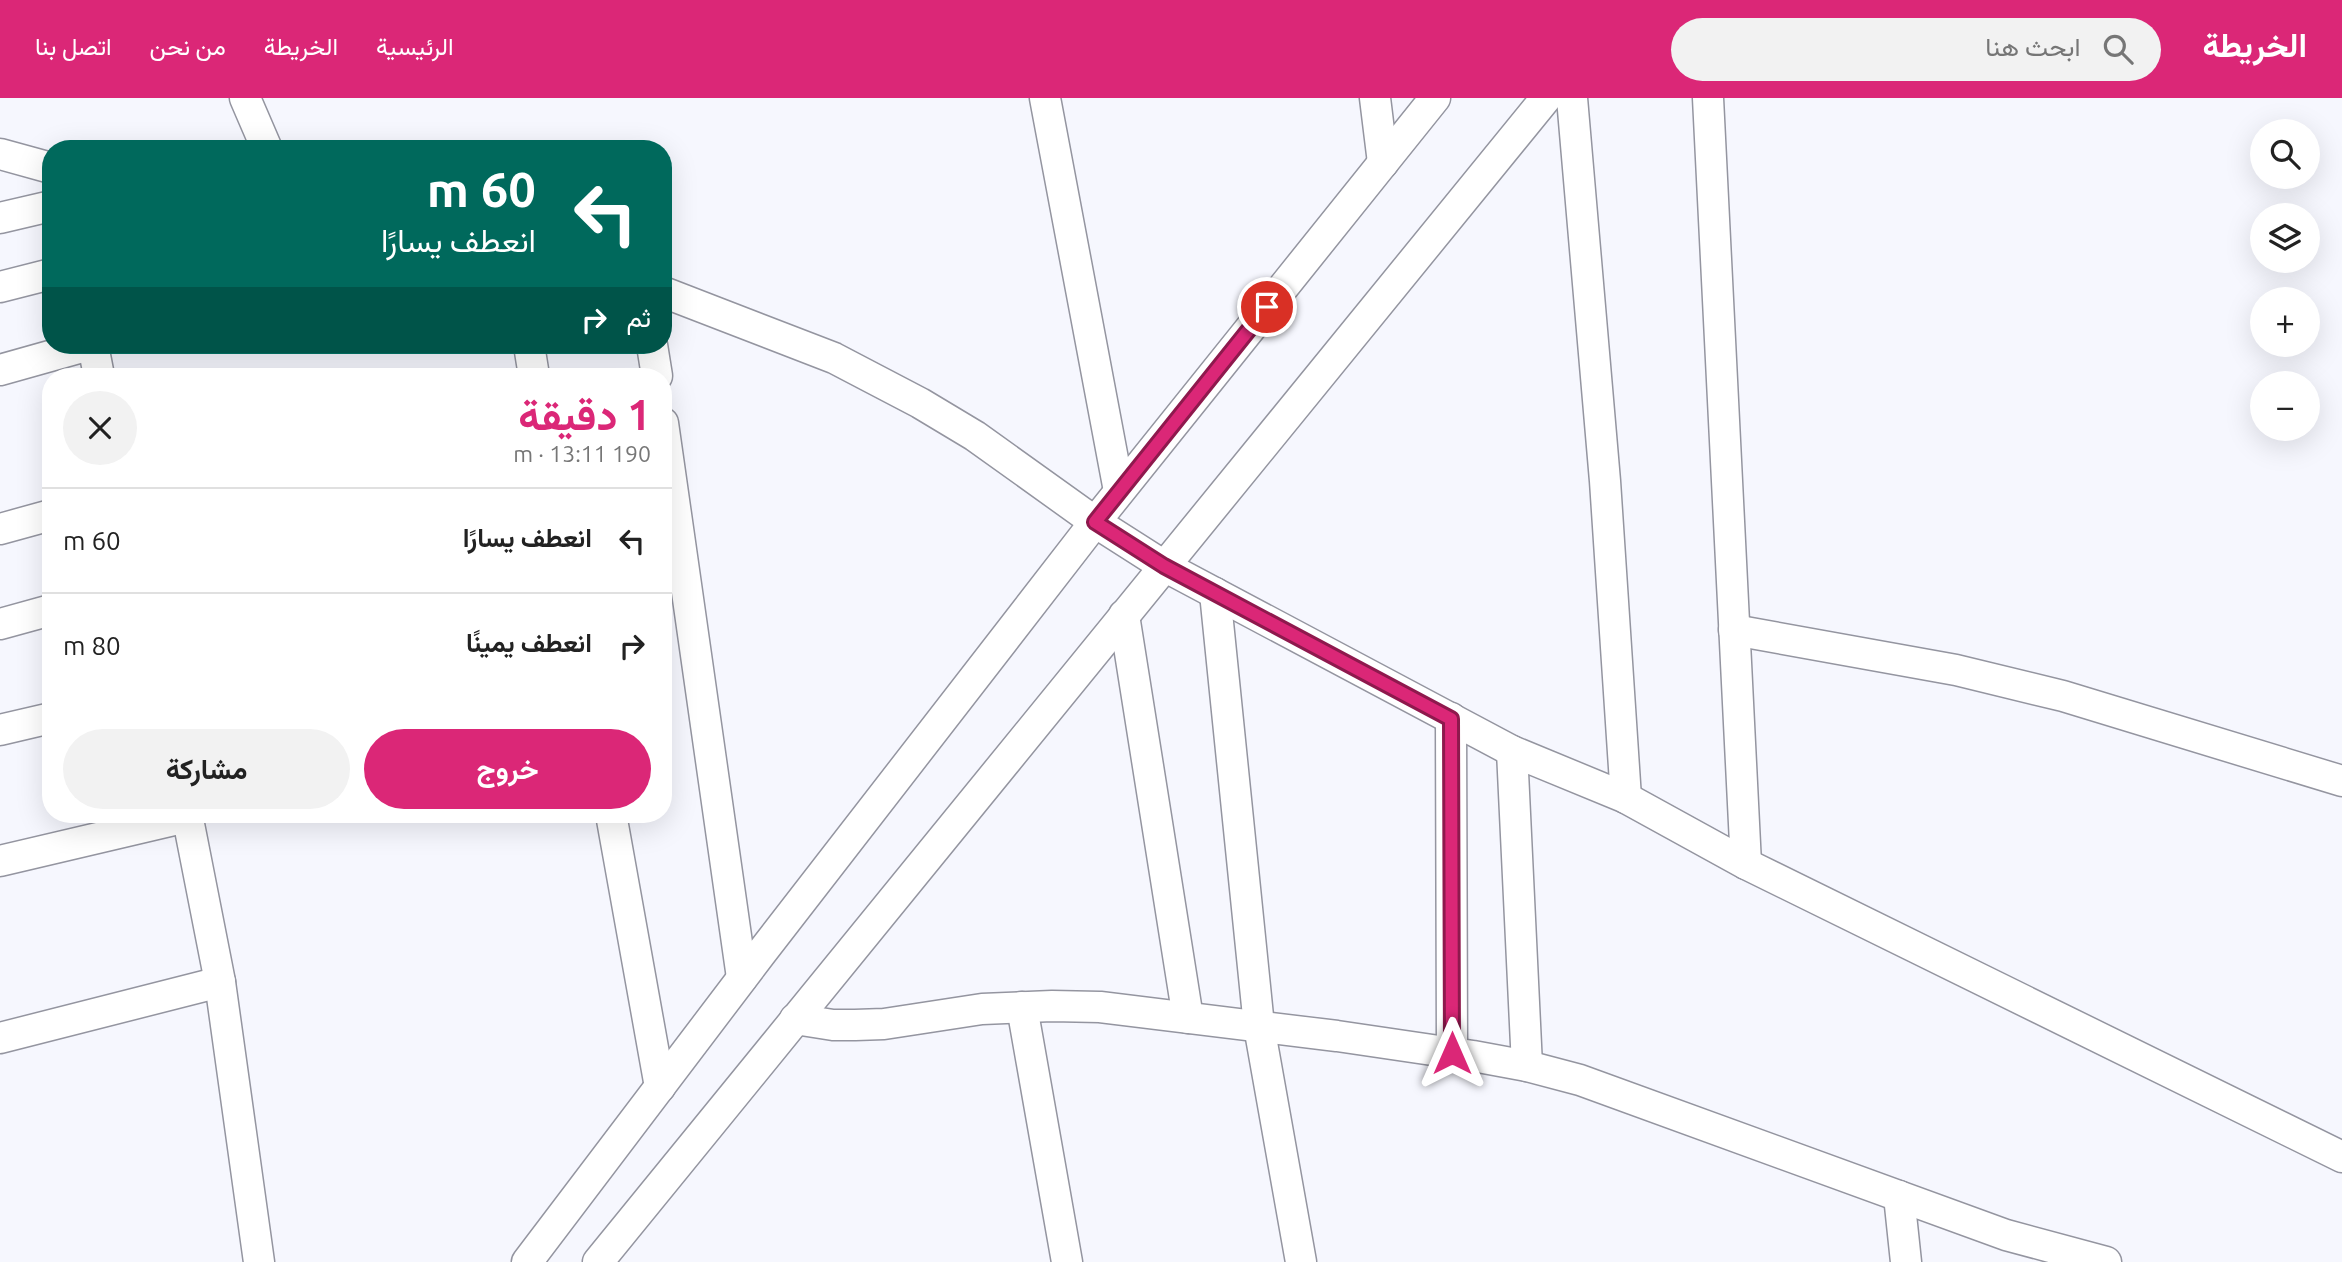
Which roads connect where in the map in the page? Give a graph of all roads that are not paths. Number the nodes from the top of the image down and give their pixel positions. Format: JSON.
{"nodes":[{"id":1,"x":246,"y":98,"type":"edge"},
{"id":2,"x":1045,"y":98,"type":"edge"},
{"id":3,"x":1376,"y":98,"type":"edge"},
{"id":4,"x":1435,"y":98,"type":"edge"},
{"id":5,"x":1546,"y":98,"type":"edge"},
{"id":6,"x":1572,"y":98,"type":"edge"},
{"id":7,"x":1708,"y":98,"type":"edge"},
{"id":8,"x":263,"y":140,"type":"edge"},
{"id":9,"x":0,"y":154,"type":"edge"},
{"id":10,"x":1383,"y":163,"type":"junction"},
{"id":11,"x":42,"y":166,"type":"edge"},
{"id":12,"x":42,"y":208,"type":"edge"},
{"id":13,"x":0,"y":218,"type":"edge"},
{"id":14,"x":42,"y":276,"type":"edge"},
{"id":15,"x":0,"y":287,"type":"edge"},
{"id":16,"x":672,"y":295,"type":"edge"},
{"id":17,"x":58,"y":354,"type":"edge"},
{"id":18,"x":0,"y":370,"type":"edge"},
{"id":19,"x":672,"y":485,"type":"edge"},
{"id":20,"x":1119,"y":491,"type":"junction"},
{"id":21,"x":42,"y":517,"type":"edge"},
{"id":22,"x":1095,"y":522,"type":"junction"},
{"id":23,"x":0,"y":529,"type":"edge"},
{"id":24,"x":1164,"y":566,"type":"junction"},
{"id":25,"x":1215,"y":593,"type":"junction"},
{"id":26,"x":42,"y":612,"type":"edge"},
{"id":27,"x":1124,"y":615,"type":"junction"},
{"id":28,"x":0,"y":624,"type":"edge"},
{"id":29,"x":1734,"y":630,"type":"junction"},
{"id":30,"x":1451,"y":719,"type":"junction"},
{"id":31,"x":42,"y":720,"type":"edge"},
{"id":32,"x":0,"y":730,"type":"edge"},
{"id":33,"x":1512,"y":751,"type":"junction"},
{"id":34,"x":2342,"y":780,"type":"edge"},
{"id":35,"x":1626,"y":797,"type":"junction"},
{"id":36,"x":154,"y":823,"type":"edge"},
{"id":37,"x":189,"y":823,"type":"edge"},
{"id":38,"x":613,"y":823,"type":"edge"},
{"id":39,"x":0,"y":861,"type":"edge"},
{"id":40,"x":1746,"y":864,"type":"junction"},
{"id":41,"x":742,"y":978,"type":"junction"},
{"id":42,"x":220,"y":982,"type":"junction"},
{"id":43,"x":1022,"y":1007,"type":"junction"},
{"id":44,"x":1188,"y":1017,"type":"junction"},
{"id":45,"x":795,"y":1019,"type":"junction"},
{"id":46,"x":1259,"y":1026,"type":"junction"},
{"id":47,"x":0,"y":1038,"type":"edge"},
{"id":48,"x":1452,"y":1053,"type":"junction"},
{"id":49,"x":1527,"y":1066,"type":"junction"},
{"id":50,"x":660,"y":1087,"type":"junction"},
{"id":51,"x":2342,"y":1157,"type":"edge"},
{"id":52,"x":1899,"y":1196,"type":"junction"},
{"id":53,"x":259,"y":1262,"type":"edge"},
{"id":54,"x":527,"y":1262,"type":"edge"},
{"id":55,"x":598,"y":1262,"type":"edge"},
{"id":56,"x":1067,"y":1262,"type":"edge"},
{"id":57,"x":1301,"y":1262,"type":"edge"},
{"id":58,"x":1906,"y":1262,"type":"edge"},
{"id":59,"x":2106,"y":1262,"type":"edge"}],
"edges":[{"from":1,"to":8,"type":"street"},
{"from":2,"to":20,"type":"street"},
{"from":3,"to":10,"type":"street"},
{"from":4,"to":10,"type":"street"},
{"from":5,"to":24,"type":"street"},
{"from":6,"to":35,"type":"street"},
{"from":7,"to":29,"type":"street"},
{"from":9,"to":11,"type":"street"},
{"from":10,"to":20,"type":"street"},
{"from":12,"to":13,"type":"street"},
{"from":14,"to":15,"type":"street"},
{"from":16,"to":22,"type":"street"},
{"from":17,"to":18,"type":"street"},
{"from":19,"to":41,"type":"street"},
{"from":20,"to":22,"type":"street"},
{"from":21,"to":23,"type":"street"},
{"from":22,"to":24,"type":"street"},
{"from":22,"to":41,"type":"street"},
{"from":24,"to":25,"type":"street"},
{"from":24,"to":27,"type":"street"},
{"from":25,"to":30,"type":"street"},
{"from":25,"to":46,"type":"street"},
{"from":26,"to":28,"type":"street"},
{"from":27,"to":44,"type":"street"},
{"from":27,"to":45,"type":"street"},
{"from":29,"to":34,"type":"street"},
{"from":29,"to":40,"type":"street"},
{"from":30,"to":33,"type":"street"},
{"from":30,"to":48,"type":"street"},
{"from":31,"to":32,"type":"street"},
{"from":33,"to":35,"type":"street"},
{"from":33,"to":49,"type":"street"},
{"from":35,"to":40,"type":"street"},
{"from":36,"to":39,"type":"street"},
{"from":37,"to":42,"type":"street"},
{"from":38,"to":50,"type":"street"},
{"from":40,"to":51,"type":"street"},
{"from":41,"to":50,"type":"street"},
{"from":42,"to":47,"type":"street"},
{"from":42,"to":53,"type":"street"},
{"from":43,"to":44,"type":"street"},
{"from":43,"to":45,"type":"street"},
{"from":43,"to":56,"type":"street"},
{"from":44,"to":46,"type":"street"},
{"from":45,"to":55,"type":"street"},
{"from":46,"to":48,"type":"street"},
{"from":46,"to":57,"type":"street"},
{"from":48,"to":49,"type":"street"},
{"from":49,"to":52,"type":"street"},
{"from":50,"to":54,"type":"street"},
{"from":52,"to":58,"type":"street"},
{"from":52,"to":59,"type":"street"}]}
